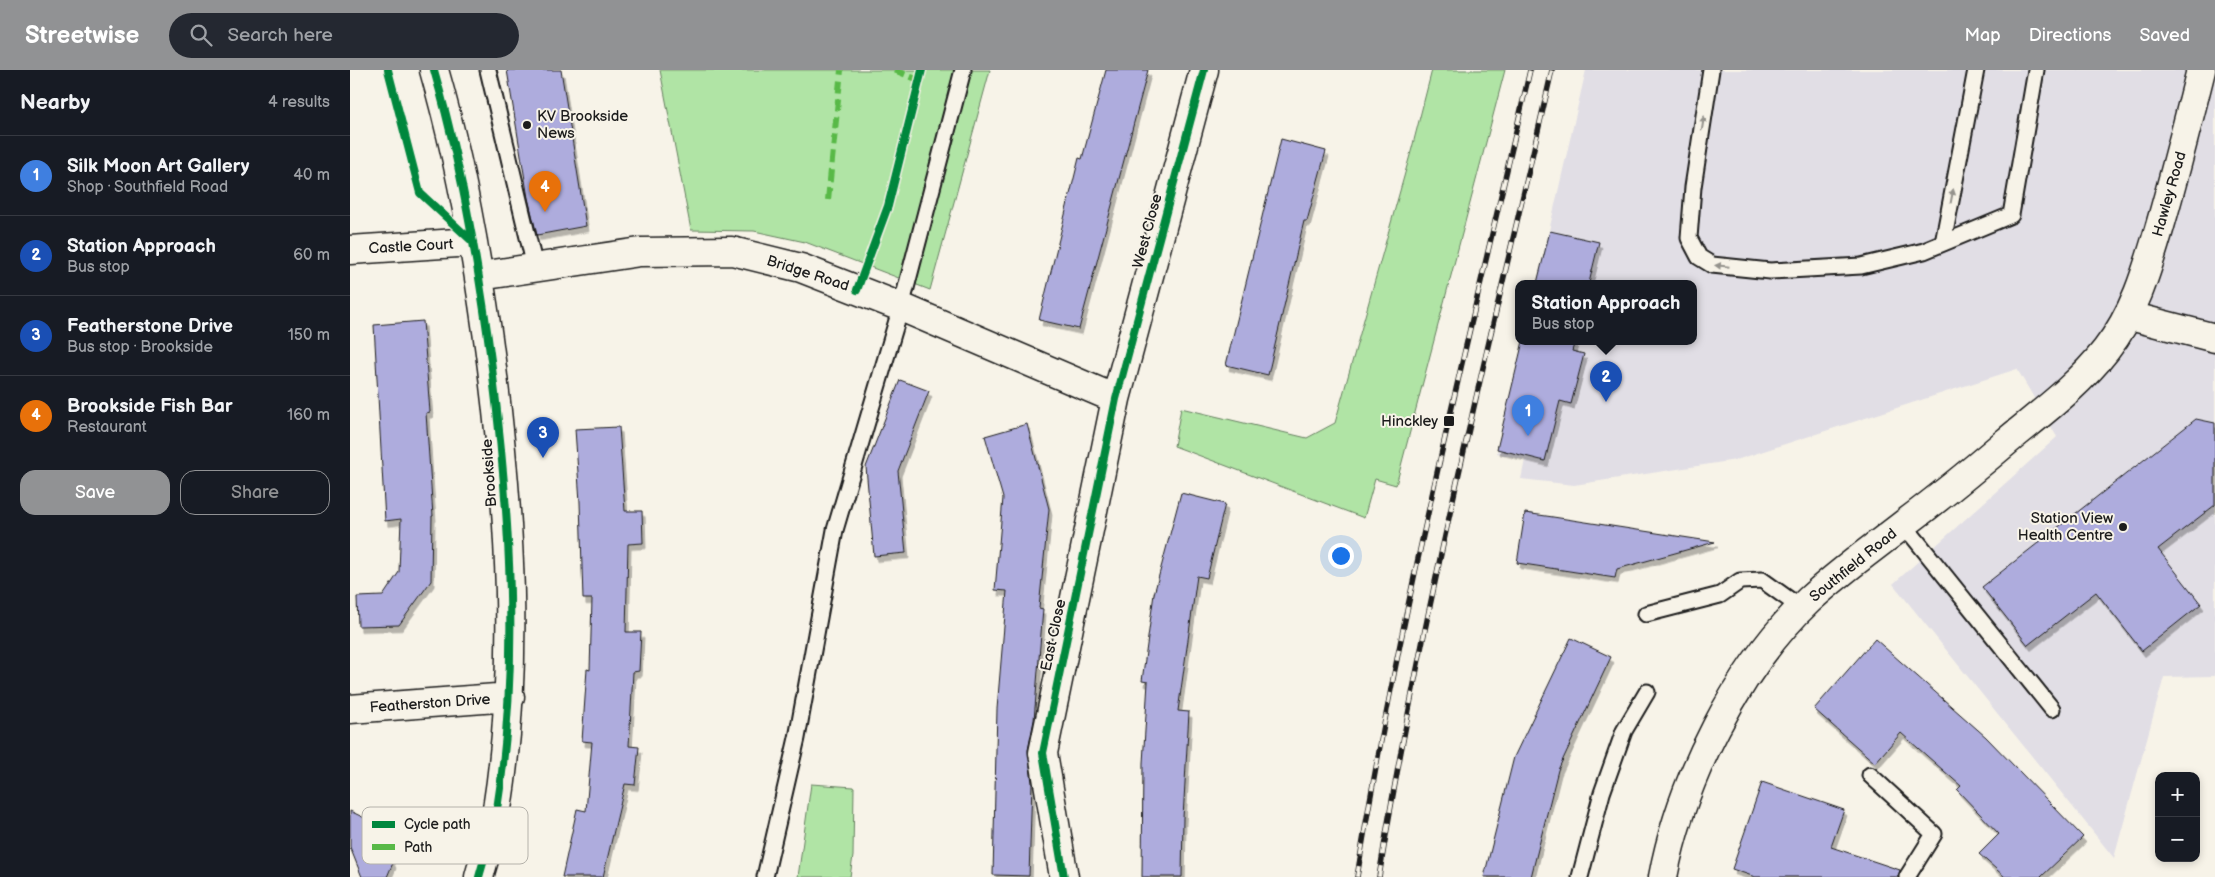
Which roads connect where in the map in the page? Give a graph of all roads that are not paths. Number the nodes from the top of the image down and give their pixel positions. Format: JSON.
{"nodes":[{"id":1,"x":434,"y":70,"type":"edge"},
{"id":2,"x":488,"y":70,"type":"edge"},
{"id":3,"x":963,"y":70,"type":"edge"},
{"id":4,"x":1204,"y":70,"type":"edge"},
{"id":5,"x":1711,"y":70,"type":"edge"},
{"id":6,"x":1976,"y":70,"type":"edge"},
{"id":7,"x":2036,"y":70,"type":"edge"},
{"id":8,"x":2201,"y":70,"type":"edge"},
{"id":9,"x":473,"y":242,"type":"junction"},
{"id":10,"x":1943,"y":244,"type":"junction"},
{"id":11,"x":350,"y":250,"type":"edge"},
{"id":12,"x":535,"y":268,"type":"junction"},
{"id":13,"x":480,"y":276,"type":"junction"},
{"id":14,"x":901,"y":307,"type":"junction"},
{"id":15,"x":2130,"y":316,"type":"junction"},
{"id":16,"x":2215,"y":338,"type":"edge"},
{"id":17,"x":1116,"y":399,"type":"junction"},
{"id":18,"x":1904,"y":525,"type":"junction"},
{"id":19,"x":1801,"y":608,"type":"junction"},
{"id":20,"x":1646,"y":614,"type":"dead end"},
{"id":21,"x":1647,"y":692,"type":"dead end"},
{"id":22,"x":510,"y":697,"type":"junction"},
{"id":23,"x":350,"y":709,"type":"edge"},
{"id":24,"x":2052,"y":709,"type":"dead end"},
{"id":25,"x":1870,"y":775,"type":"dead end"},
{"id":26,"x":497,"y":807,"type":"edge"},
{"id":27,"x":483,"y":864,"type":"edge"},
{"id":28,"x":1669,"y":875,"type":"edge"},
{"id":29,"x":479,"y":877,"type":"edge"},
{"id":30,"x":765,"y":877,"type":"edge"},
{"id":31,"x":1064,"y":877,"type":"edge"},
{"id":32,"x":1580,"y":877,"type":"edge"},
{"id":33,"x":1907,"y":877,"type":"edge"}],
"edges":[{"from":1,"to":9,"type":"street","name":"Brookside"},
{"from":2,"to":12,"type":"lane"},
{"from":3,"to":14,"type":"lane"},
{"from":4,"to":17,"type":"street","name":"West Close"},
{"from":10,"to":5,"type":"lane","one_way":true},
{"from":10,"to":6,"type":"lane","one_way":true},
{"from":7,"to":10,"type":"lane"},
{"from":8,"to":15,"type":"street","name":"Hawley Road"},
{"from":9,"to":11,"type":"street","name":"Castle Court"},
{"from":9,"to":13,"type":"street","name":"Brookside"},
{"from":12,"to":13,"type":"street","name":"Bridge Road"},
{"from":12,"to":14,"type":"street","name":"Bridge Road"},
{"from":13,"to":22,"type":"street","name":"Brookside"},
{"from":14,"to":17,"type":"street","name":"Bridge Road"},
{"from":14,"to":30,"type":"lane"},
{"from":15,"to":16,"type":"street"},
{"from":15,"to":18,"type":"street","name":"Southfield Road"},
{"from":17,"to":31,"type":"street","name":"East Close"},
{"from":18,"to":19,"type":"street","name":"Southfield Road"},
{"from":18,"to":24,"type":"lane"},
{"from":19,"to":20,"type":"lane"},
{"from":19,"to":28,"type":"street","name":"Southfield Road"},
{"from":21,"to":32,"type":"lane"},
{"from":22,"to":23,"type":"street","name":"Featherston Drive"},
{"from":22,"to":26,"type":"street","name":"Brookside"},
{"from":25,"to":33,"type":"lane"},
{"from":27,"to":29,"type":"street","name":"Brookside"}]}
